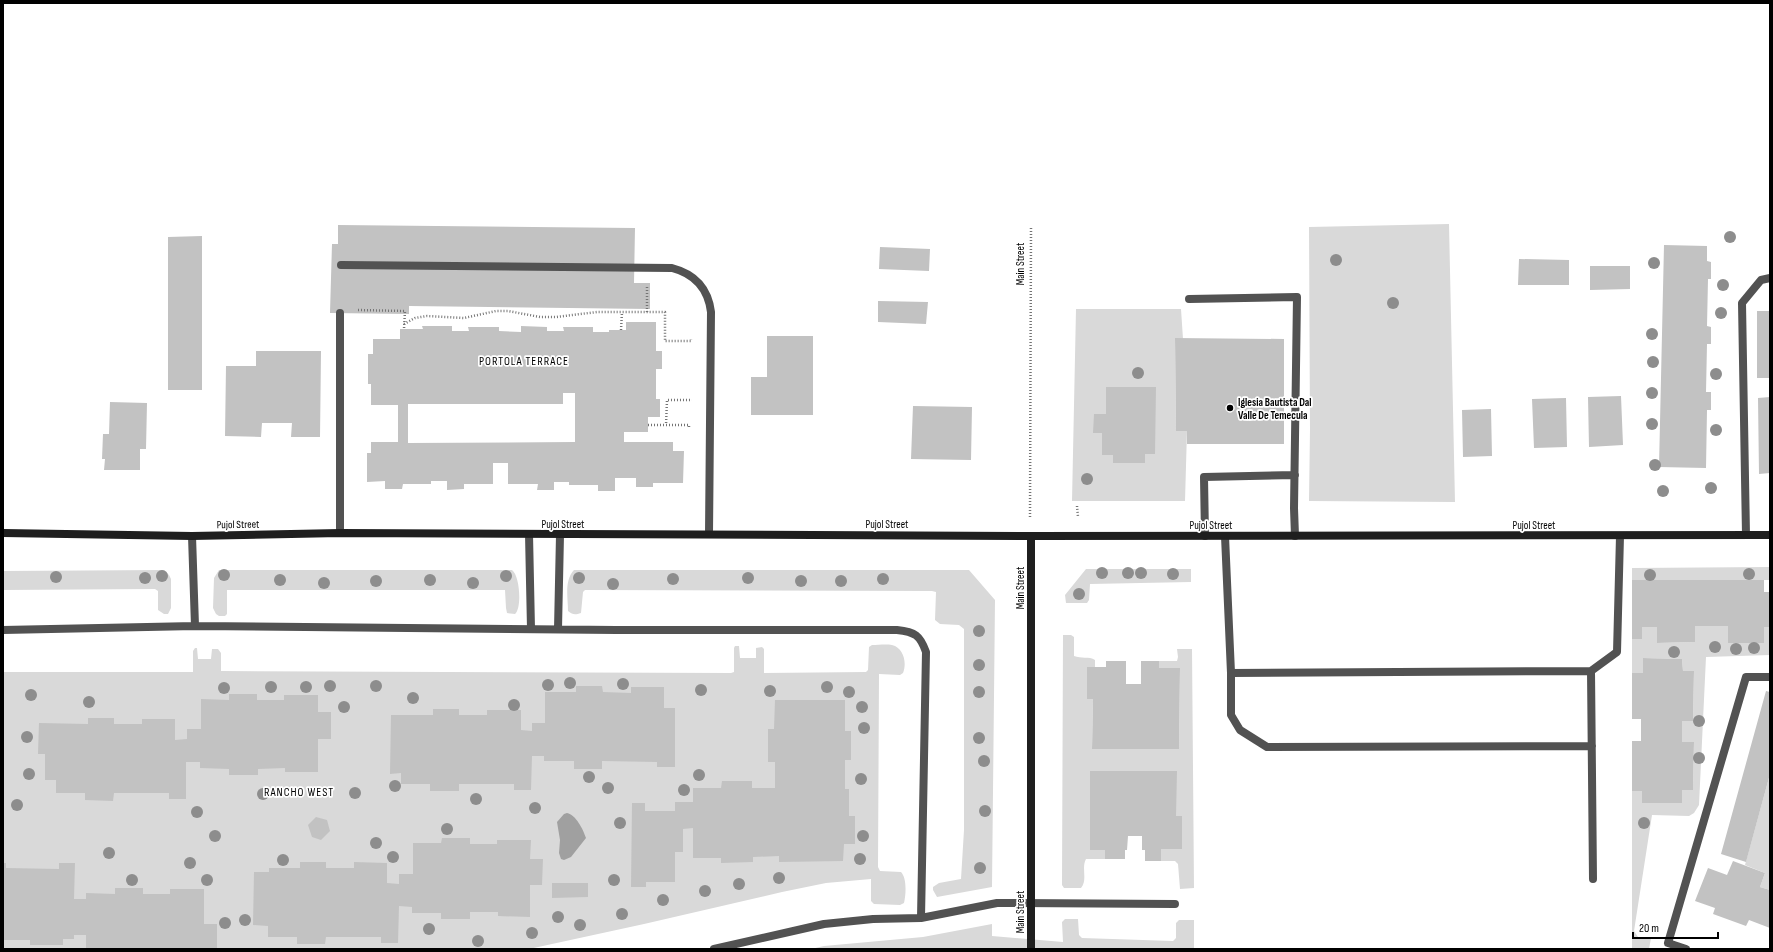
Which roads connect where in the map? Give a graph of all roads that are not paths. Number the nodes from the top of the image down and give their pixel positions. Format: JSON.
{"nodes":[{"id":1,"x":341,"y":265,"type":"dead end"},
{"id":2,"x":1770,"y":278,"type":"edge"},
{"id":3,"x":1189,"y":299,"type":"dead end"},
{"id":4,"x":340,"y":313,"type":"dead end"},
{"id":5,"x":1295,"y":476,"type":"junction"},
{"id":6,"x":3,"y":533,"type":"edge"},
{"id":7,"x":340,"y":533,"type":"junction"},
{"id":8,"x":529,"y":534,"type":"junction"},
{"id":9,"x":709,"y":534,"type":"junction"},
{"id":10,"x":560,"y":535,"type":"junction"},
{"id":11,"x":1746,"y":535,"type":"junction"},
{"id":12,"x":1770,"y":535,"type":"edge"},
{"id":13,"x":192,"y":536,"type":"junction"},
{"id":14,"x":1031,"y":536,"type":"junction"},
{"id":15,"x":1205,"y":536,"type":"junction"},
{"id":16,"x":1225,"y":536,"type":"junction"},
{"id":17,"x":1295,"y":536,"type":"junction"},
{"id":18,"x":1620,"y":536,"type":"junction"},
{"id":19,"x":195,"y":626,"type":"junction"},
{"id":20,"x":531,"y":629,"type":"junction"},
{"id":21,"x":558,"y":629,"type":"junction"},
{"id":22,"x":3,"y":630,"type":"edge"},
{"id":23,"x":1591,"y":672,"type":"junction"},
{"id":24,"x":1231,"y":673,"type":"junction"},
{"id":25,"x":1770,"y":677,"type":"edge"},
{"id":26,"x":1592,"y":746,"type":"junction"},
{"id":27,"x":1593,"y":879,"type":"dead end"},
{"id":28,"x":1032,"y":904,"type":"junction"},
{"id":29,"x":1175,"y":904,"type":"dead end"},
{"id":30,"x":921,"y":918,"type":"junction"},
{"id":31,"x":714,"y":949,"type":"edge"},
{"id":32,"x":1031,"y":949,"type":"edge"},
{"id":33,"x":1686,"y":949,"type":"edge"}],
"edges":[{"from":1,"to":9,"type":"lane"},
{"from":2,"to":11,"type":"lane"},
{"from":3,"to":5,"type":"lane"},
{"from":4,"to":7,"type":"lane"},
{"from":5,"to":15,"type":"lane"},
{"from":5,"to":17,"type":"lane"},
{"from":6,"to":13,"type":"street","name":"Pujol Street"},
{"from":7,"to":8,"type":"street","name":"Pujol Street"},
{"from":7,"to":13,"type":"street","name":"Pujol Street"},
{"from":8,"to":10,"type":"street","name":"Pujol Street"},
{"from":8,"to":20,"type":"lane"},
{"from":9,"to":10,"type":"street","name":"Pujol Street"},
{"from":9,"to":14,"type":"street","name":"Pujol Street"},
{"from":10,"to":21,"type":"lane"},
{"from":11,"to":12,"type":"street","name":"Pujol Street"},
{"from":11,"to":18,"type":"street","name":"Pujol Street"},
{"from":13,"to":19,"type":"lane"},
{"from":14,"to":15,"type":"street","name":"Pujol Street"},
{"from":14,"to":28,"type":"street","name":"Main Street"},
{"from":15,"to":16,"type":"street","name":"Pujol Street"},
{"from":16,"to":17,"type":"street","name":"Pujol Street"},
{"from":16,"to":24,"type":"lane"},
{"from":17,"to":18,"type":"street","name":"Pujol Street"},
{"from":18,"to":23,"type":"lane"},
{"from":19,"to":20,"type":"lane"},
{"from":19,"to":22,"type":"lane"},
{"from":20,"to":21,"type":"lane"},
{"from":21,"to":30,"type":"lane"},
{"from":23,"to":24,"type":"lane"},
{"from":23,"to":26,"type":"lane"},
{"from":24,"to":26,"type":"lane"},
{"from":25,"to":33,"type":"lane"},
{"from":26,"to":27,"type":"lane"},
{"from":28,"to":29,"type":"lane"},
{"from":28,"to":30,"type":"lane"},
{"from":28,"to":32,"type":"street","name":"Main Street"},
{"from":30,"to":31,"type":"lane"}]}
